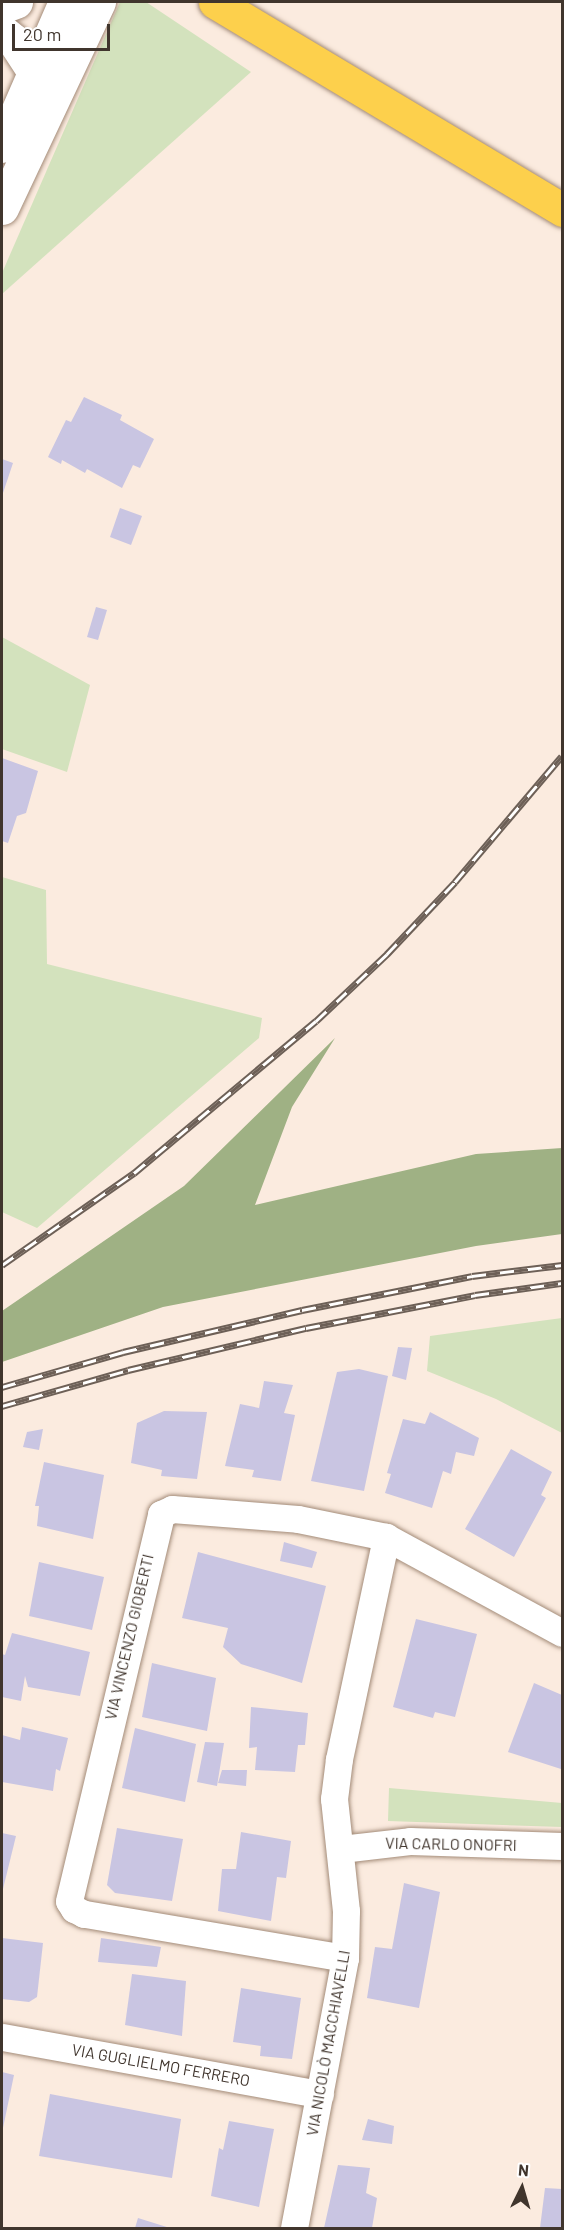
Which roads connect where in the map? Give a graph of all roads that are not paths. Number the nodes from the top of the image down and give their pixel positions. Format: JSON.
{"nodes":[{"id":1,"x":16,"y":2,"type":"edge"},
{"id":2,"x":65,"y":2,"type":"edge"},
{"id":3,"x":82,"y":2,"type":"edge"},
{"id":4,"x":99,"y":2,"type":"edge"},
{"id":5,"x":215,"y":2,"type":"edge"},
{"id":6,"x":2,"y":7,"type":"edge"},
{"id":7,"x":2,"y":31,"type":"edge"},
{"id":8,"x":2,"y":68,"type":"edge"},
{"id":9,"x":34,"y":72,"type":"junction"},
{"id":10,"x":2,"y":146,"type":"edge"},
{"id":11,"x":2,"y":174,"type":"edge"},
{"id":12,"x":2,"y":208,"type":"edge"},
{"id":13,"x":562,"y":210,"type":"edge"},
{"id":14,"x":386,"y":1537,"type":"junction"},
{"id":15,"x":562,"y":1633,"type":"edge"},
{"id":16,"x":562,"y":1846,"type":"edge"},
{"id":17,"x":341,"y":1849,"type":"junction"},
{"id":18,"x":345,"y":1958,"type":"junction"},
{"id":19,"x":2,"y":2037,"type":"edge"},
{"id":20,"x":320,"y":2094,"type":"junction"},
{"id":21,"x":294,"y":2229,"type":"edge"}],
"edges":[{"from":1,"to":6,"type":"main road"},
{"from":2,"to":9,"type":"main road"},
{"from":3,"to":9,"type":"main road"},
{"from":4,"to":12,"type":"main road"},
{"from":5,"to":13,"type":"highway"},
{"from":7,"to":9,"type":"main road"},
{"from":8,"to":9,"type":"main road"},
{"from":9,"to":10,"type":"main road"},
{"from":9,"to":11,"type":"main road"},
{"from":14,"to":15,"type":"street","name":"VIA VINCENZO GIOBERTI"},
{"from":14,"to":17,"type":"street","name":"VIA NICOLÒ MACCHIAVELLI"},
{"from":14,"to":18,"type":"street","name":"VIA VINCENZO GIOBERTI"},
{"from":16,"to":17,"type":"street","name":"VIA CARLO ONOFRI"},
{"from":17,"to":18,"type":"street","name":"VIA NICOLÒ MACCHIAVELLI"},
{"from":18,"to":20,"type":"street","name":"VIA NICOLÒ MACCHIAVELLI"},
{"from":19,"to":20,"type":"street","name":"VIA GUGLIELMO FERRERO"},
{"from":20,"to":21,"type":"street","name":"VIA NICOLÒ MACCHIAVELLI"}]}
